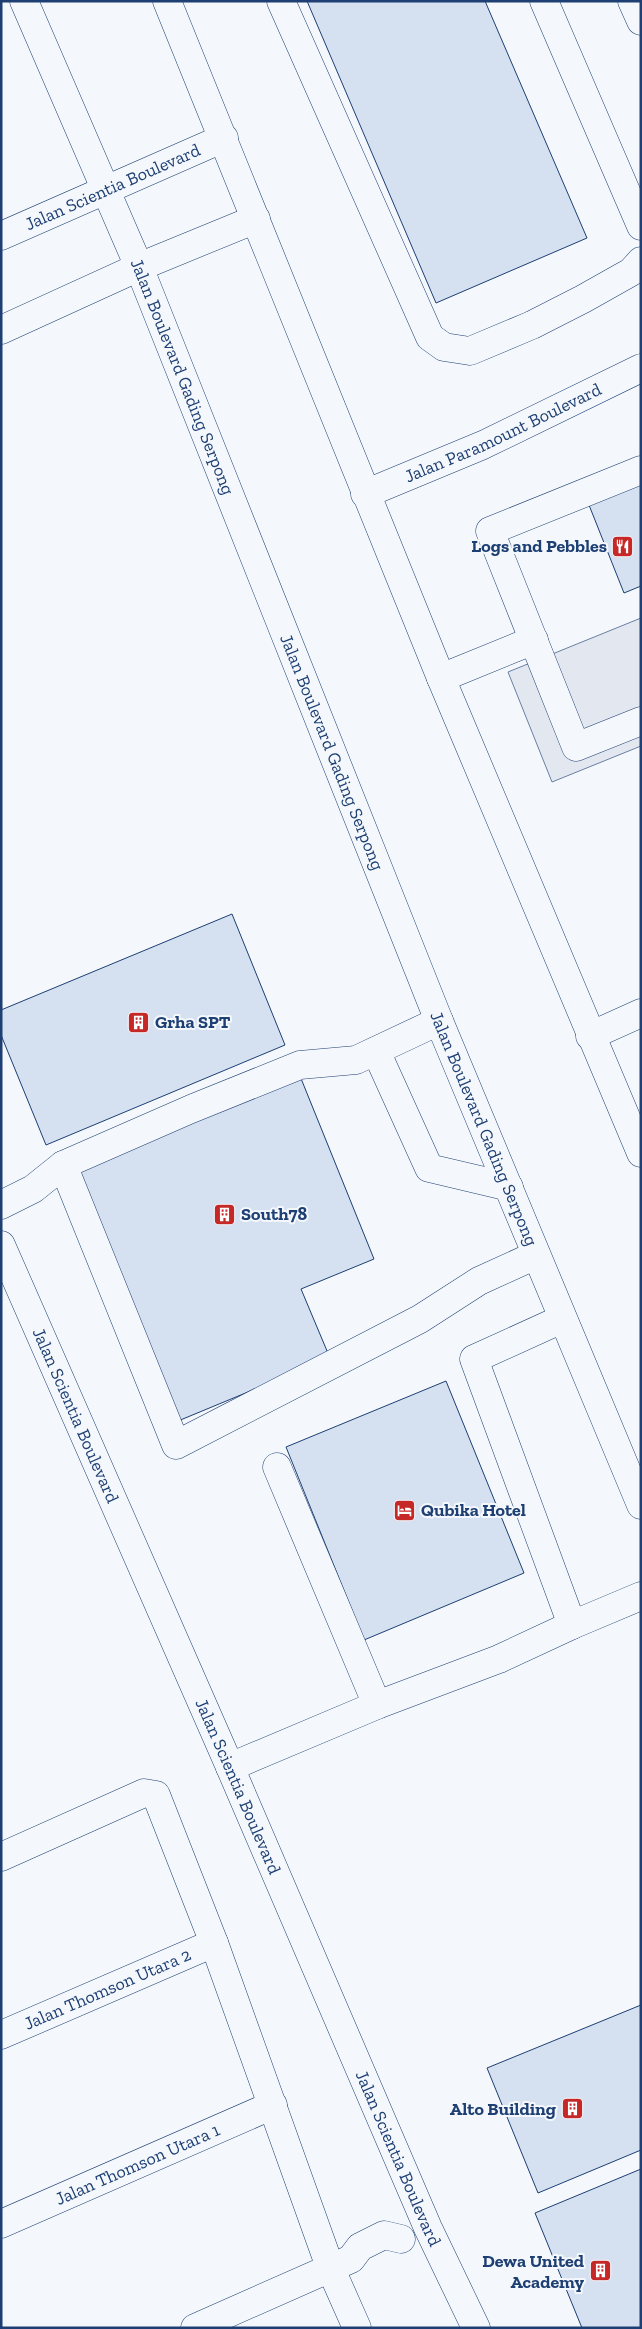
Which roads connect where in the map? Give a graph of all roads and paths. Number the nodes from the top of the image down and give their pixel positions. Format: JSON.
{"nodes":[{"id":1,"x":24,"y":1,"type":"edge"},
{"id":2,"x":167,"y":1,"type":"edge"},
{"id":3,"x":281,"y":1,"type":"edge"},
{"id":4,"x":544,"y":1,"type":"edge"},
{"id":5,"x":632,"y":1,"type":"edge"},
{"id":6,"x":641,"y":20,"type":"edge"},
{"id":7,"x":224,"y":138,"type":"junction"},
{"id":8,"x":105,"y":190,"type":"junction"},
{"id":9,"x":256,"y":220,"type":"junction"},
{"id":10,"x":641,"y":226,"type":"edge"},
{"id":11,"x":1,"y":236,"type":"edge"},
{"id":12,"x":641,"y":261,"type":"edge"},
{"id":13,"x":139,"y":267,"type":"junction"},
{"id":14,"x":1,"y":330,"type":"edge"},
{"id":15,"x":641,"y":368,"type":"edge"},
{"id":16,"x":641,"y":470,"type":"edge"},
{"id":17,"x":365,"y":494,"type":"junction"},
{"id":18,"x":534,"y":640,"type":"junction"},
{"id":19,"x":441,"y":678,"type":"junction"},
{"id":20,"x":641,"y":721,"type":"edge"},
{"id":21,"x":641,"y":1013,"type":"edge"},
{"id":22,"x":439,"y":1021,"type":"junction"},
{"id":23,"x":590,"y":1036,"type":"junction"},
{"id":24,"x":376,"y":1051,"type":"junction"},
{"id":25,"x":639,"y":1145,"type":"edge"},
{"id":26,"x":63,"y":1165,"type":"junction"},
{"id":27,"x":510,"y":1187,"type":"junction"},
{"id":28,"x":1,"y":1205,"type":"edge"},
{"id":29,"x":1,"y":1244,"type":"edge"},
{"id":30,"x":536,"y":1255,"type":"junction"},
{"id":31,"x":562,"y":1319,"type":"junction"},
{"id":32,"x":277,"y":1467,"type":"dead end"},
{"id":33,"x":641,"y":1505,"type":"edge"},
{"id":34,"x":641,"y":1596,"type":"edge"},
{"id":35,"x":572,"y":1625,"type":"junction"},
{"id":36,"x":377,"y":1705,"type":"junction"},
{"id":37,"x":230,"y":1767,"type":"junction"},
{"id":38,"x":1,"y":1857,"type":"edge"},
{"id":39,"x":214,"y":1943,"type":"junction"},
{"id":40,"x":1,"y":2035,"type":"edge"},
{"id":41,"x":273,"y":2105,"type":"junction"},
{"id":42,"x":1,"y":2224,"type":"edge"},
{"id":43,"x":428,"y":2228,"type":"junction"},
{"id":44,"x":341,"y":2263,"type":"junction"},
{"id":45,"x":195,"y":2328,"type":"edge"},
{"id":46,"x":357,"y":2328,"type":"edge"},
{"id":47,"x":476,"y":2328,"type":"edge"}],
"edges":[{"from":1,"to":8,"type":"street","name":"Jalan Boulevard Gading Serpong"},
{"from":2,"to":7,"type":"street"},
{"from":3,"to":12,"type":"street"},
{"from":4,"to":10,"type":"street"},
{"from":5,"to":6,"type":"street"},
{"from":7,"to":8,"type":"street","name":"Jalan Scientia Boulevard"},
{"from":7,"to":9,"type":"street"},
{"from":8,"to":11,"type":"street","name":"Jalan Scientia Boulevard"},
{"from":8,"to":13,"type":"street","name":"Jalan Boulevard Gading Serpong"},
{"from":9,"to":13,"type":"street"},
{"from":9,"to":17,"type":"street"},
{"from":13,"to":14,"type":"street"},
{"from":13,"to":22,"type":"street","name":"Jalan Boulevard Gading Serpong"},
{"from":15,"to":17,"type":"street","name":"Jalan Paramount Boulevard"},
{"from":16,"to":18,"type":"street"},
{"from":17,"to":19,"type":"street"},
{"from":18,"to":19,"type":"street"},
{"from":18,"to":20,"type":"street"},
{"from":19,"to":23,"type":"street"},
{"from":21,"to":23,"type":"street"},
{"from":22,"to":24,"type":"street"},
{"from":22,"to":27,"type":"street","name":"Jalan Boulevard Gading Serpong"},
{"from":23,"to":25,"type":"street"},
{"from":24,"to":26,"type":"street"},
{"from":24,"to":27,"type":"street"},
{"from":26,"to":28,"type":"street"},
{"from":26,"to":30,"type":"street"},
{"from":27,"to":30,"type":"street","name":"Jalan Boulevard Gading Serpong"},
{"from":29,"to":37,"type":"street","name":"Jalan Scientia Boulevard"},
{"from":30,"to":31,"type":"street","name":"Jalan Boulevard Gading Serpong"},
{"from":31,"to":33,"type":"street","name":"Jalan Boulevard Gading Serpong"},
{"from":31,"to":35,"type":"street"},
{"from":32,"to":36,"type":"street"},
{"from":34,"to":35,"type":"street"},
{"from":35,"to":36,"type":"street"},
{"from":36,"to":37,"type":"street"},
{"from":37,"to":43,"type":"street","name":"Jalan Scientia Boulevard"},
{"from":38,"to":39,"type":"street"},
{"from":39,"to":40,"type":"street","name":"Jalan Thomson Utara 2"},
{"from":39,"to":41,"type":"street"},
{"from":41,"to":42,"type":"street","name":"Jalan Thomson Utara 1"},
{"from":41,"to":44,"type":"street"},
{"from":43,"to":44,"type":"street"},
{"from":43,"to":47,"type":"street","name":"Jalan Scientia Boulevard"},
{"from":44,"to":45,"type":"street"},
{"from":44,"to":46,"type":"street"}]}
